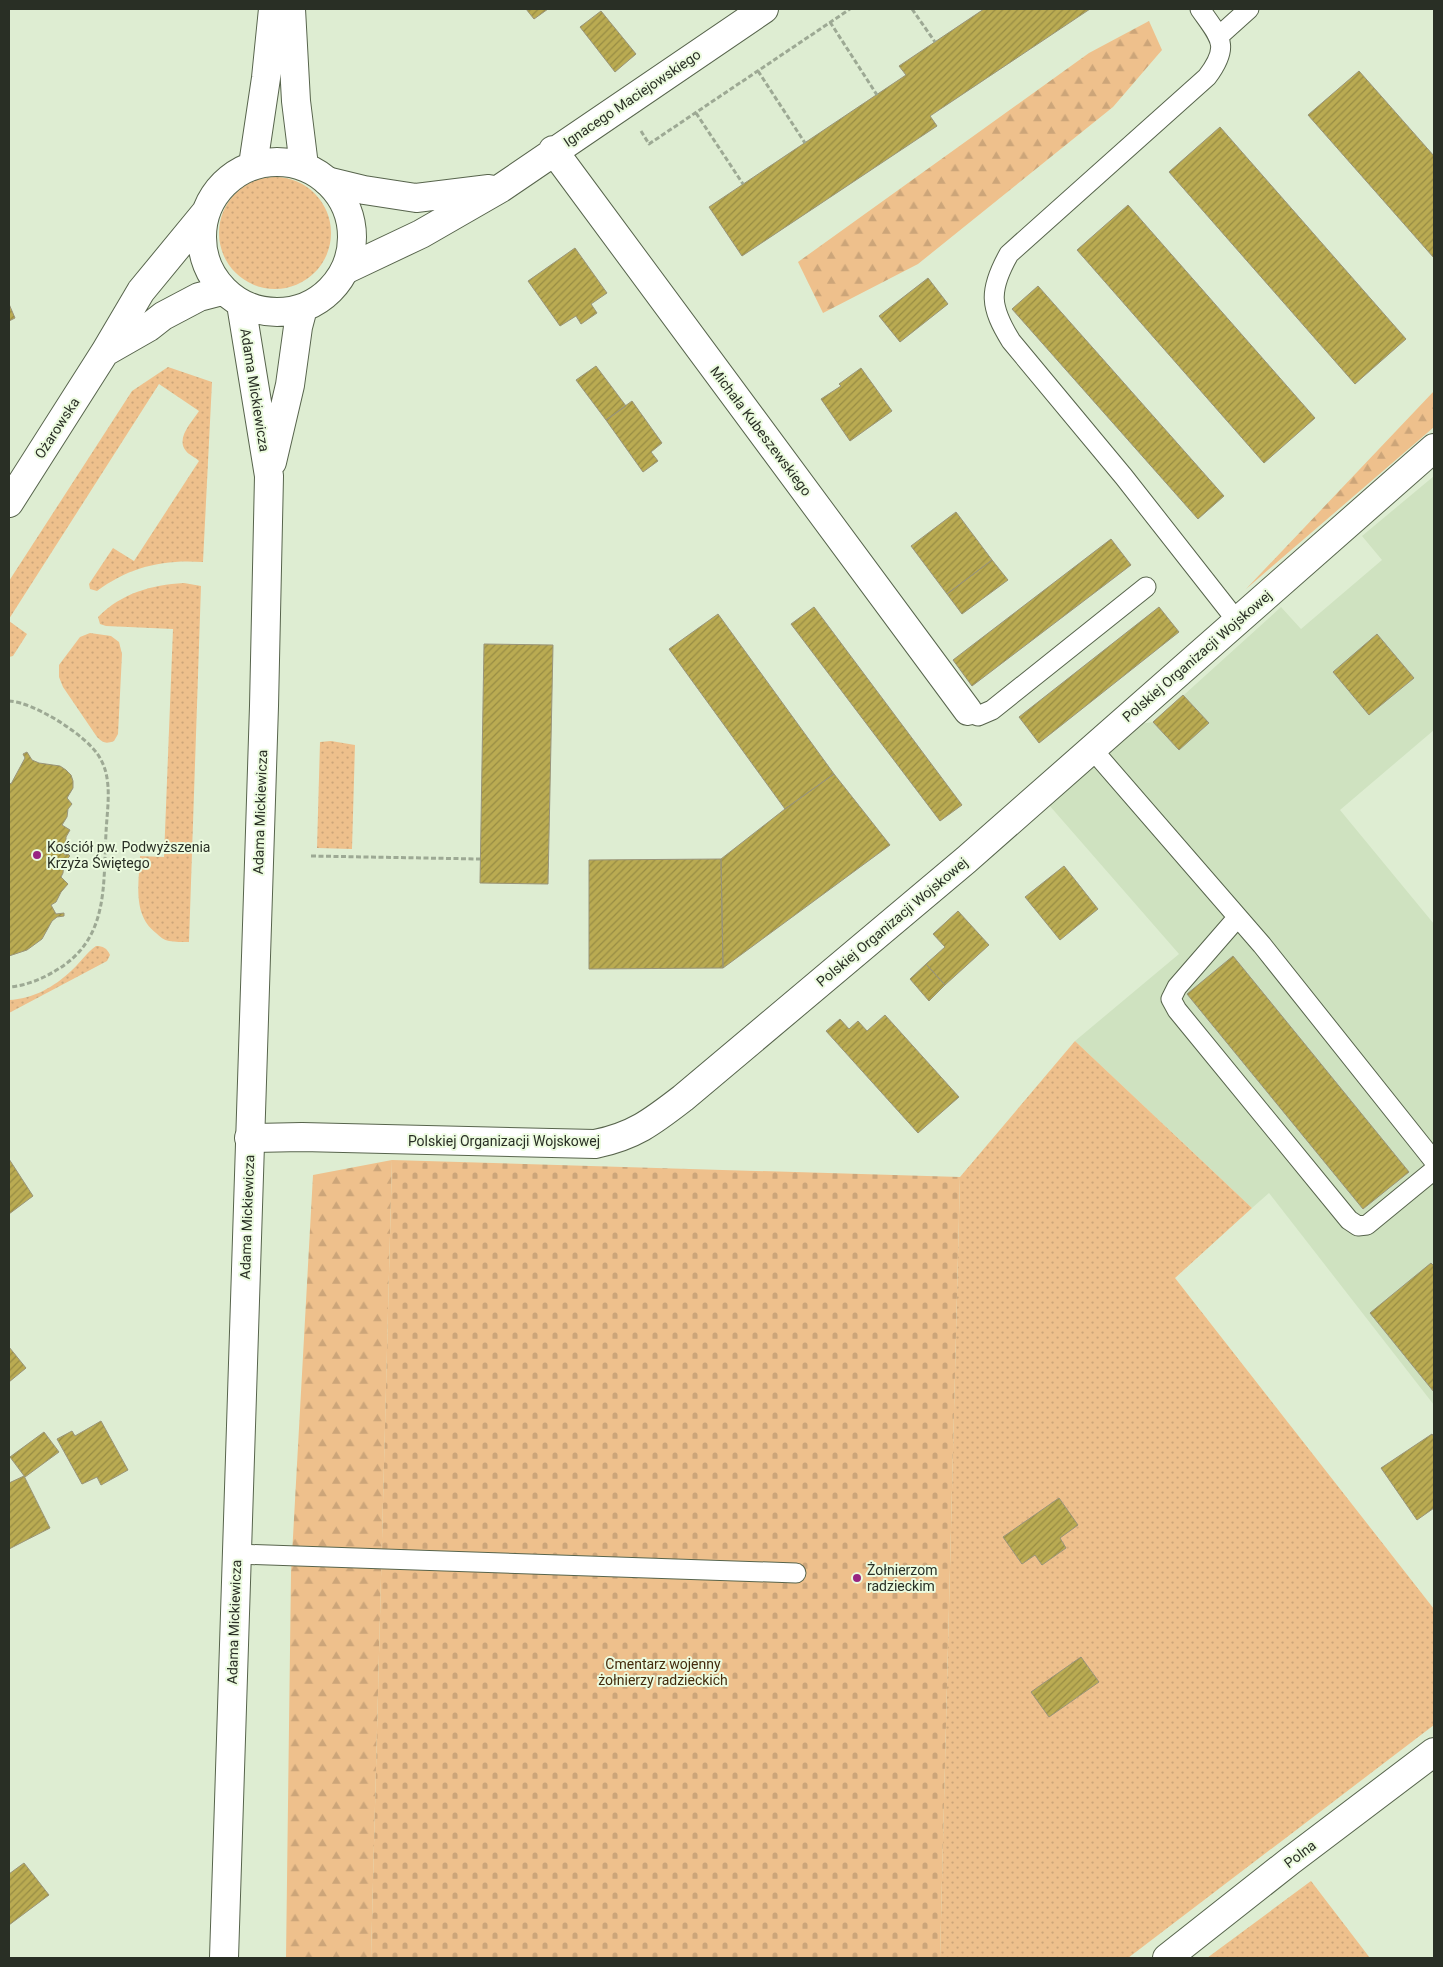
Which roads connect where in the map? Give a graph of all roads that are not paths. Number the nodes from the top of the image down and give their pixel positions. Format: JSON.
{"nodes":[{"id":1,"x":273,"y":9,"type":"edge"},
{"id":2,"x":291,"y":9,"type":"edge"},
{"id":3,"x":764,"y":9,"type":"edge"},
{"id":4,"x":1200,"y":9,"type":"edge"},
{"id":5,"x":1250,"y":9,"type":"edge"},
{"id":6,"x":1218,"y":36,"type":"junction"},
{"id":7,"x":553,"y":150,"type":"junction"},
{"id":8,"x":252,"y":165,"type":"junction"},
{"id":9,"x":304,"y":166,"type":"junction"},
{"id":10,"x":327,"y":181,"type":"junction"},
{"id":11,"x":501,"y":188,"type":"junction"},
{"id":12,"x":206,"y":212,"type":"junction"},
{"id":13,"x":345,"y":270,"type":"junction"},
{"id":14,"x":231,"y":297,"type":"junction"},
{"id":15,"x":303,"y":308,"type":"junction"},
{"id":16,"x":106,"y":352,"type":"junction"},
{"id":17,"x":1434,"y":448,"type":"edge"},
{"id":18,"x":269,"y":476,"type":"junction"},
{"id":19,"x":9,"y":503,"type":"edge"},
{"id":20,"x":1146,"y":587,"type":"dead end"},
{"id":21,"x":1236,"y":621,"type":"junction"},
{"id":22,"x":968,"y":711,"type":"joint"},
{"id":23,"x":1092,"y":749,"type":"junction"},
{"id":24,"x":1237,"y":918,"type":"junction"},
{"id":25,"x":250,"y":1138,"type":"junction"},
{"id":26,"x":1434,"y":1161,"type":"edge"},
{"id":27,"x":1434,"y":1170,"type":"edge"},
{"id":28,"x":236,"y":1554,"type":"junction"},
{"id":29,"x":796,"y":1573,"type":"dead end"},
{"id":30,"x":1434,"y":1752,"type":"edge"},
{"id":31,"x":224,"y":1958,"type":"edge"},
{"id":32,"x":1167,"y":1958,"type":"edge"}],
"edges":[{"from":1,"to":8,"type":"street"},
{"from":2,"to":9,"type":"street"},
{"from":3,"to":7,"type":"street","name":"Ignacego Maciejowskiego"},
{"from":4,"to":6,"type":"lane"},
{"from":5,"to":6,"type":"lane"},
{"from":6,"to":21,"type":"lane"},
{"from":7,"to":11,"type":"street","name":"Ignacego Maciejowskiego"},
{"from":7,"to":22,"type":"street","name":"Michała Kubeszewskiego"},
{"from":8,"to":9,"type":"street"},
{"from":8,"to":12,"type":"street"},
{"from":9,"to":10,"type":"street"},
{"from":10,"to":11,"type":"street","name":"Ignacego Maciejowskiego"},
{"from":10,"to":13,"type":"street"},
{"from":11,"to":13,"type":"street","name":"Ignacego Maciejowskiego"},
{"from":12,"to":14,"type":"street"},
{"from":12,"to":16,"type":"street","name":"Ożarowska"},
{"from":13,"to":15,"type":"street"},
{"from":14,"to":15,"type":"street"},
{"from":14,"to":16,"type":"street","name":"Ożarowska"},
{"from":14,"to":18,"type":"street","name":"Adama Mickiewicza"},
{"from":15,"to":18,"type":"street","name":"Adama Mickiewicza"},
{"from":16,"to":19,"type":"street","name":"Ożarowska"},
{"from":17,"to":21,"type":"street","name":"Polskiej Organizacji Wojskowej"},
{"from":18,"to":25,"type":"street","name":"Adama Mickiewicza"},
{"from":20,"to":22,"type":"lane"},
{"from":21,"to":23,"type":"street","name":"Polskiej Organizacji Wojskowej"},
{"from":23,"to":24,"type":"lane"},
{"from":23,"to":25,"type":"street","name":"Polskiej Organizacji Wojskowej"},
{"from":24,"to":26,"type":"lane"},
{"from":24,"to":27,"type":"lane"},
{"from":25,"to":28,"type":"street","name":"Adama Mickiewicza"},
{"from":28,"to":29,"type":"lane"},
{"from":28,"to":31,"type":"street","name":"Adama Mickiewicza"},
{"from":30,"to":32,"type":"street","name":"Polna"}]}
